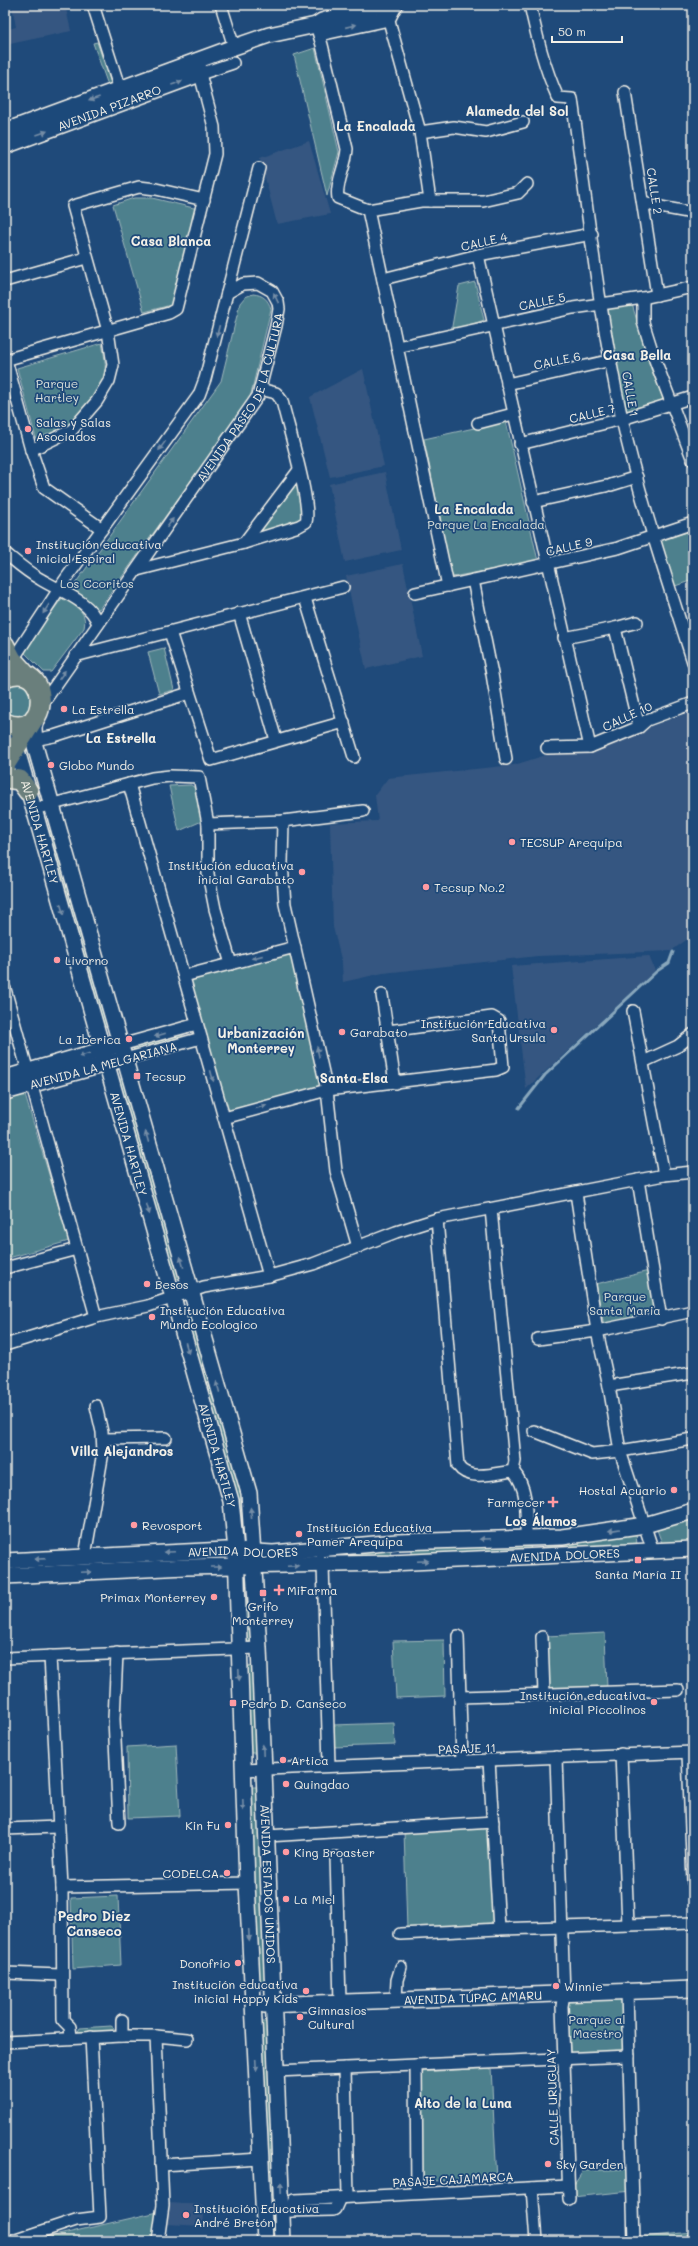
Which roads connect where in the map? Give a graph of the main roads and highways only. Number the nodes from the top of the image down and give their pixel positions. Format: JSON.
{"nodes":[{"id":1,"x":380,"y":5,"type":"edge"},
{"id":2,"x":396,"y":5,"type":"edge"},
{"id":3,"x":316,"y":26,"type":"junction"},
{"id":4,"x":122,"y":96,"type":"junction"},
{"id":5,"x":5,"y":131,"type":"edge"},
{"id":6,"x":5,"y":146,"type":"edge"},
{"id":7,"x":5,"y":644,"type":"edge"},
{"id":8,"x":9,"y":666,"type":"edge"},
{"id":9,"x":5,"y":677,"type":"edge"},
{"id":10,"x":32,"y":680,"type":"junction"},
{"id":11,"x":38,"y":712,"type":"junction"},
{"id":12,"x":5,"y":724,"type":"edge"},
{"id":13,"x":16,"y":747,"type":"junction"},
{"id":14,"x":5,"y":764,"type":"edge"},
{"id":15,"x":5,"y":778,"type":"edge"},
{"id":16,"x":31,"y":800,"type":"junction"},
{"id":17,"x":123,"y":1052,"type":"junction"},
{"id":18,"x":105,"y":1057,"type":"junction"},
{"id":19,"x":5,"y":1078,"type":"edge"},
{"id":20,"x":30,"y":1078,"type":"junction"},
{"id":21,"x":5,"y":1092,"type":"edge"},
{"id":22,"x":693,"y":1511,"type":"edge"},
{"id":23,"x":530,"y":1538,"type":"junction"},
{"id":24,"x":397,"y":1542,"type":"junction"},
{"id":25,"x":693,"y":1549,"type":"edge"},
{"id":26,"x":236,"y":1550,"type":"junction"},
{"id":27,"x":254,"y":1551,"type":"junction"},
{"id":28,"x":534,"y":1556,"type":"junction"},
{"id":29,"x":5,"y":1561,"type":"edge"},
{"id":30,"x":398,"y":1562,"type":"junction"},
{"id":31,"x":236,"y":1566,"type":"junction"},
{"id":32,"x":254,"y":1566,"type":"junction"},
{"id":33,"x":5,"y":1576,"type":"edge"},
{"id":34,"x":257,"y":1601,"type":"junction"},
{"id":35,"x":237,"y":1603,"type":"junction"},
{"id":36,"x":693,"y":1989,"type":"edge"},
{"id":37,"x":273,"y":2005,"type":"junction"},
{"id":38,"x":253,"y":2006,"type":"junction"},
{"id":39,"x":265,"y":2241,"type":"edge"},
{"id":40,"x":283,"y":2241,"type":"edge"}],
"edges":[{"from":1,"to":3,"type":"main road","name":"AVENIDA PIZARRO"},
{"from":3,"to":2,"type":"main road","name":"AVENIDA PIZARRO","one_way":true},
{"from":3,"to":4,"type":"main road","name":"AVENIDA PIZARRO"},
{"from":4,"to":5,"type":"main road","name":"AVENIDA PIZARRO","one_way":true},
{"from":6,"to":4,"type":"main road","name":"AVENIDA PIZARRO","one_way":true},
{"from":7,"to":8,"type":"main road"},
{"from":8,"to":10,"type":"main road"},
{"from":9,"to":10,"type":"highway"},
{"from":10,"to":11,"type":"highway"},
{"from":11,"to":12,"type":"highway"},
{"from":11,"to":13,"type":"highway","name":"AVENIDA PASEO DE LA CULTURA"},
{"from":11,"to":17,"type":"main road","name":"AVENIDA HARTLEY"},
{"from":12,"to":13,"type":"main road","name":"AVENIDA HARTLEY"},
{"from":13,"to":14,"type":"highway","name":"AVENIDA PASEO DE LA CULTURA"},
{"from":13,"to":16,"type":"main road","name":"AVENIDA HARTLEY"},
{"from":15,"to":16,"type":"highway"},
{"from":16,"to":18,"type":"main road","name":"AVENIDA HARTLEY","one_way":true},
{"from":17,"to":18,"type":"main road","name":"AVENIDA LA MELGARIANA"},
{"from":27,"to":17,"type":"main road","name":"AVENIDA HARTLEY","one_way":true},
{"from":18,"to":20,"type":"main road","name":"AVENIDA LA MELGARIANA"},
{"from":18,"to":26,"type":"main road","name":"AVENIDA HARTLEY","one_way":true},
{"from":19,"to":20,"type":"main road","name":"AVENIDA LA MELGARIANA"},
{"from":20,"to":21,"type":"main road","name":"AVENIDA LA MELGARIANA"},
{"from":22,"to":23,"type":"main road","name":"AVENIDA DOLORES","one_way":true},
{"from":23,"to":24,"type":"main road","name":"AVENIDA DOLORES","one_way":true},
{"from":23,"to":28,"type":"main road"},
{"from":24,"to":27,"type":"main road","name":"AVENIDA DOLORES"},
{"from":24,"to":30,"type":"main road"},
{"from":25,"to":28,"type":"main road","name":"AVENIDA DOLORES"},
{"from":26,"to":27,"type":"main road","name":"AVENIDA DOLORES"},
{"from":26,"to":29,"type":"main road","name":"AVENIDA DOLORES","one_way":true},
{"from":26,"to":31,"type":"main road","name":"AVENIDA HARTLEY"},
{"from":27,"to":32,"type":"main road","name":"AVENIDA ESTADOS UNIDOS"},
{"from":30,"to":28,"type":"main road","name":"AVENIDA DOLORES","one_way":true},
{"from":32,"to":30,"type":"main road","name":"AVENIDA DOLORES","one_way":true},
{"from":31,"to":32,"type":"main road","name":"AVENIDA DOLORES"},
{"from":33,"to":31,"type":"main road","name":"AVENIDA DOLORES","one_way":true},
{"from":31,"to":35,"type":"main road","name":"AVENIDA ESTADOS UNIDOS"},
{"from":32,"to":34,"type":"main road","name":"AVENIDA ESTADOS UNIDOS"},
{"from":34,"to":35,"type":"main road"},
{"from":37,"to":34,"type":"main road","name":"AVENIDA ESTADOS UNIDOS","one_way":true},
{"from":35,"to":38,"type":"main road","name":"AVENIDA ESTADOS UNIDOS","one_way":true},
{"from":36,"to":37,"type":"main road","name":"AVENIDA TÚPAC AMARU"},
{"from":37,"to":38,"type":"main road","name":"AVENIDA TÚPAC AMARU"},
{"from":40,"to":37,"type":"main road","name":"AVENIDA ESTADOS UNIDOS","one_way":true},
{"from":38,"to":39,"type":"main road","name":"AVENIDA ESTADOS UNIDOS","one_way":true}]}
